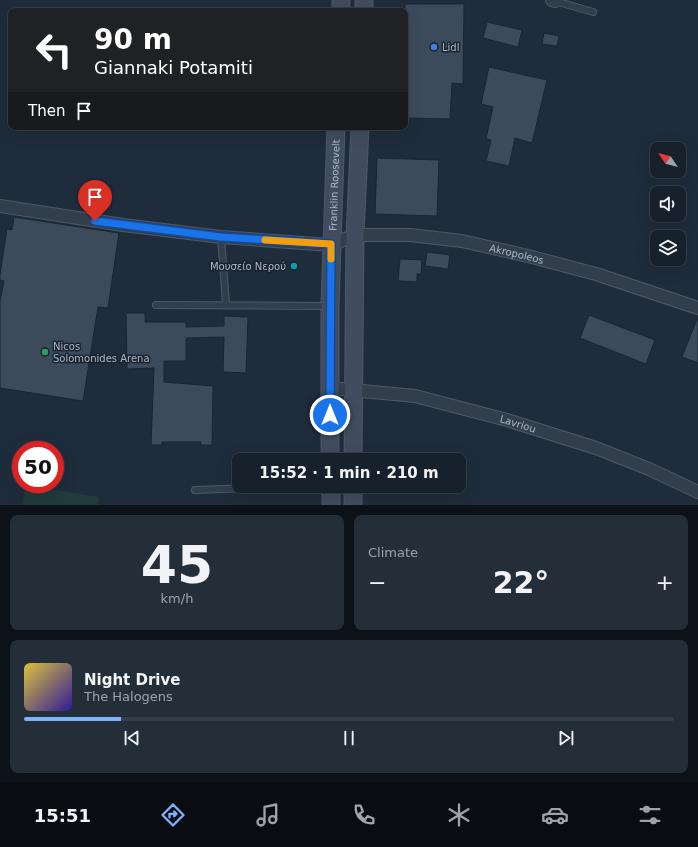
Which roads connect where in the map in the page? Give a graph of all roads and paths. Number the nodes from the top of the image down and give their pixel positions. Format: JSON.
{"nodes":[{"id":1,"x":554,"y":0,"type":"edge"},
{"id":2,"x":593,"y":12,"type":"dead end"},
{"id":3,"x":336,"y":130,"type":"edge"},
{"id":4,"x":360,"y":130,"type":"edge"},
{"id":5,"x":0,"y":206,"type":"edge"},
{"id":6,"x":355,"y":235,"type":"junction"},
{"id":7,"x":221,"y":237,"type":"junction"},
{"id":8,"x":331,"y":244,"type":"junction"},
{"id":9,"x":226,"y":304,"type":"junction"},
{"id":10,"x":156,"y":305,"type":"dead end"},
{"id":11,"x":330,"y":306,"type":"junction"},
{"id":12,"x":698,"y":308,"type":"edge"},
{"id":13,"x":330,"y":388,"type":"junction"},
{"id":14,"x":352,"y":390,"type":"junction"},
{"id":15,"x":330,"y":453,"type":"edge"},
{"id":16,"x":353,"y":453,"type":"edge"},
{"id":17,"x":232,"y":489,"type":"edge"},
{"id":18,"x":195,"y":490,"type":"dead end"},
{"id":19,"x":698,"y":492,"type":"edge"},
{"id":20,"x":330,"y":493,"type":"edge"},
{"id":21,"x":353,"y":493,"type":"edge"},
{"id":22,"x":330,"y":505,"type":"edge"},
{"id":23,"x":353,"y":505,"type":"edge"}],
"edges":[{"from":1,"to":2,"type":"lane"},
{"from":3,"to":8,"type":"main road","name":"Franklin Roosevelt"},
{"from":4,"to":6,"type":"main road"},
{"from":5,"to":7,"type":"street"},
{"from":6,"to":8,"type":"street","name":"Akropoleos"},
{"from":6,"to":12,"type":"street","name":"Akropoleos"},
{"from":6,"to":14,"type":"main road"},
{"from":7,"to":8,"type":"street"},
{"from":7,"to":9,"type":"lane"},
{"from":8,"to":11,"type":"main road","name":"Franklin Roosevelt"},
{"from":9,"to":10,"type":"lane"},
{"from":9,"to":11,"type":"lane"},
{"from":11,"to":13,"type":"main road","name":"Franklin Roosevelt"},
{"from":13,"to":14,"type":"street","name":"Lavriou"},
{"from":13,"to":15,"type":"main road","name":"Franklin Roosevelt"},
{"from":14,"to":16,"type":"main road"},
{"from":14,"to":19,"type":"street","name":"Lavriou"},
{"from":17,"to":18,"type":"lane"},
{"from":20,"to":22,"type":"main road"},
{"from":21,"to":23,"type":"main road"}]}
